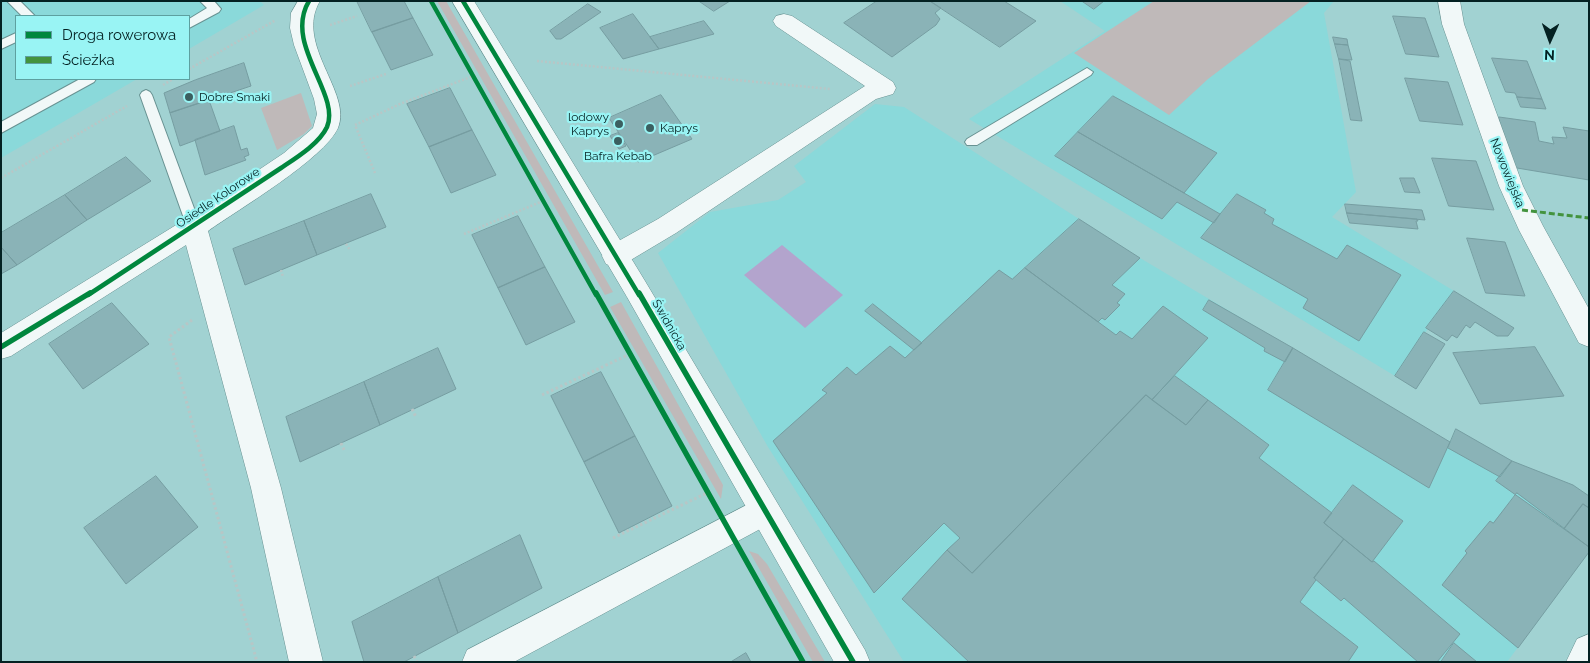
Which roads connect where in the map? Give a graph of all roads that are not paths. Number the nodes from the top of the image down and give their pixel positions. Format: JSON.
{"nodes":[{"id":1,"x":13,"y":1,"type":"edge"},
{"id":2,"x":206,"y":1,"type":"edge"},
{"id":3,"x":463,"y":1,"type":"edge"},
{"id":4,"x":1449,"y":1,"type":"edge"},
{"id":5,"x":307,"y":3,"type":"edge"},
{"id":6,"x":28,"y":15,"type":"edge"},
{"id":7,"x":784,"y":22,"type":"dead end"},
{"id":8,"x":190,"y":23,"type":"edge"},
{"id":9,"x":15,"y":39,"type":"edge"},
{"id":10,"x":1,"y":46,"type":"edge"},
{"id":11,"x":1087,"y":72,"type":"dead end"},
{"id":12,"x":88,"y":80,"type":"edge"},
{"id":13,"x":146,"y":95,"type":"road end"},
{"id":14,"x":1,"y":128,"type":"edge"},
{"id":15,"x":972,"y":142,"type":"dead end"},
{"id":16,"x":194,"y":227,"type":"junction"},
{"id":17,"x":615,"y":256,"type":"junction"},
{"id":18,"x":1589,"y":335,"type":"edge"},
{"id":19,"x":1,"y":347,"type":"edge"},
{"id":20,"x":764,"y":511,"type":"junction"},
{"id":21,"x":1589,"y":651,"type":"edge"},
{"id":22,"x":306,"y":662,"type":"edge"},
{"id":23,"x":479,"y":662,"type":"edge"},
{"id":24,"x":853,"y":662,"type":"edge"},
{"id":25,"x":1582,"y":662,"type":"edge"}],
"edges":[{"from":1,"to":6,"type":"lane"},
{"from":2,"to":8,"type":"lane"},
{"from":3,"to":17,"type":"street","name":"Świdnicka"},
{"from":4,"to":18,"type":"street","name":"Nowowiejska"},
{"from":5,"to":16,"type":"street","name":"Osiedle Kolorowe"},
{"from":7,"to":17,"type":"street"},
{"from":9,"to":10,"type":"lane"},
{"from":11,"to":15,"type":"lane"},
{"from":12,"to":14,"type":"lane"},
{"from":13,"to":16,"type":"lane"},
{"from":16,"to":19,"type":"street","name":"Osiedle Kolorowe"},
{"from":16,"to":22,"type":"street"},
{"from":17,"to":20,"type":"street","name":"Świdnicka"},
{"from":20,"to":23,"type":"street"},
{"from":20,"to":24,"type":"street","name":"Świdnicka"},
{"from":21,"to":25,"type":"street"}]}
